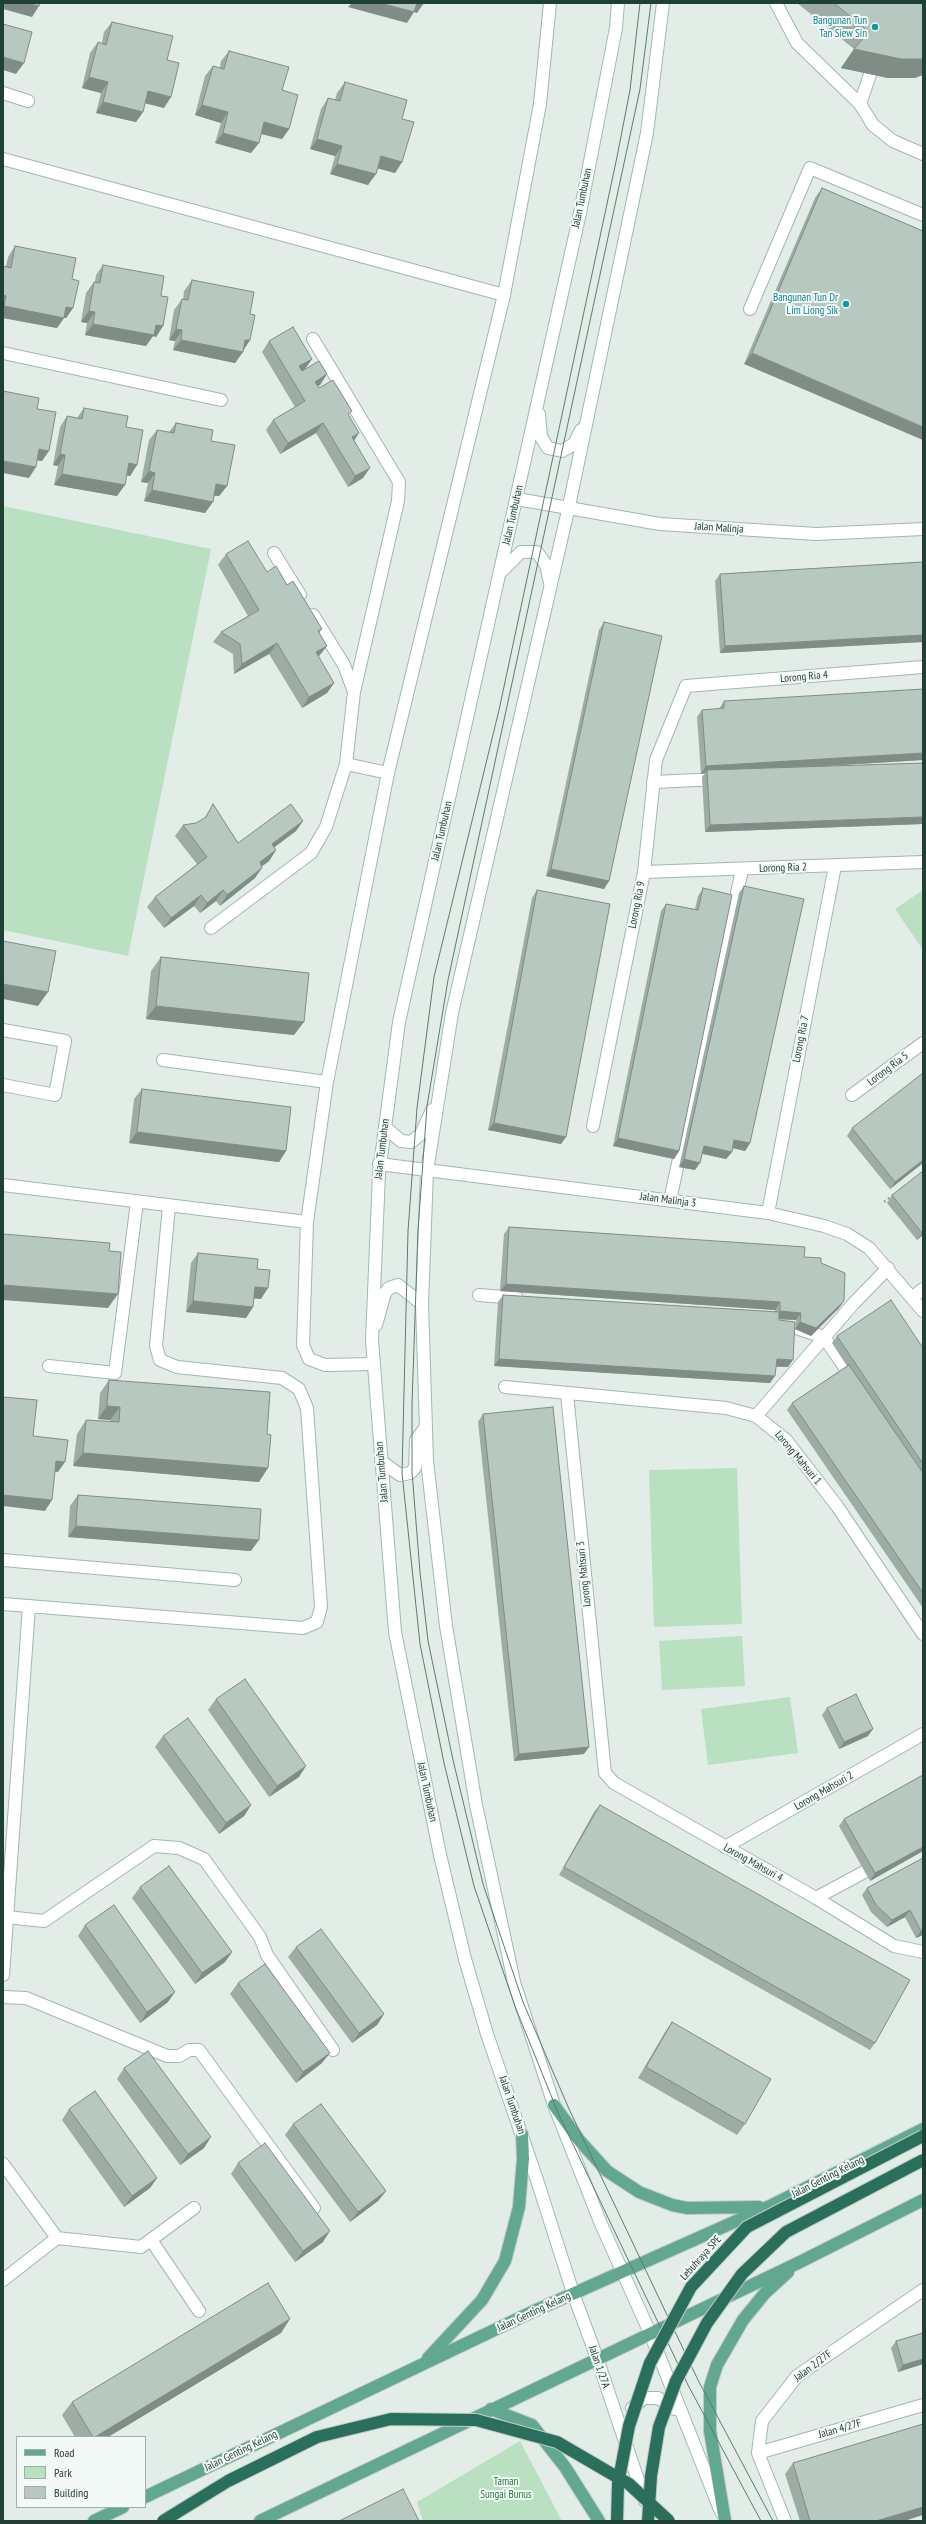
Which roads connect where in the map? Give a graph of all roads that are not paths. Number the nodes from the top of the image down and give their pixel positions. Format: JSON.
{"nodes":[{"id":1,"x":550,"y":3,"type":"edge"},
{"id":2,"x":618,"y":3,"type":"edge"},
{"id":3,"x":663,"y":3,"type":"edge"},
{"id":4,"x":776,"y":3,"type":"edge"},
{"id":5,"x":882,"y":49,"type":"edge"},
{"id":6,"x":3,"y":94,"type":"edge"},
{"id":7,"x":28,"y":101,"type":"dead end"},
{"id":8,"x":860,"y":104,"type":"junction"},
{"id":9,"x":923,"y":154,"type":"edge"},
{"id":10,"x":3,"y":159,"type":"edge"},
{"id":11,"x":923,"y":215,"type":"edge"},
{"id":12,"x":504,"y":295,"type":"junction"},
{"id":13,"x":750,"y":309,"type":"dead end"},
{"id":14,"x":313,"y":340,"type":"dead end"},
{"id":15,"x":3,"y":353,"type":"edge"},
{"id":16,"x":538,"y":398,"type":"junction"},
{"id":17,"x":221,"y":400,"type":"dead end"},
{"id":18,"x":588,"y":412,"type":"junction"},
{"id":19,"x":517,"y":500,"type":"junction"},
{"id":20,"x":569,"y":506,"type":"junction"},
{"id":21,"x":923,"y":529,"type":"edge"},
{"id":22,"x":274,"y":553,"type":"dead end"},
{"id":23,"x":499,"y":575,"type":"junction"},
{"id":24,"x":551,"y":586,"type":"junction"},
{"id":25,"x":923,"y":667,"type":"edge"},
{"id":26,"x":686,"y":686,"type":"joint"},
{"id":27,"x":354,"y":692,"type":"junction"},
{"id":28,"x":346,"y":764,"type":"junction"},
{"id":29,"x":388,"y":773,"type":"junction"},
{"id":30,"x":733,"y":779,"type":"edge"},
{"id":31,"x":653,"y":782,"type":"junction"},
{"id":32,"x":923,"y":862,"type":"edge"},
{"id":33,"x":835,"y":866,"type":"junction"},
{"id":34,"x":742,"y":870,"type":"junction"},
{"id":35,"x":644,"y":872,"type":"junction"},
{"id":36,"x":211,"y":928,"type":"dead end"},
{"id":37,"x":3,"y":1030,"type":"edge"},
{"id":38,"x":923,"y":1043,"type":"edge"},
{"id":39,"x":163,"y":1060,"type":"dead end"},
{"id":40,"x":327,"y":1082,"type":"junction"},
{"id":41,"x":3,"y":1085,"type":"edge"},
{"id":42,"x":439,"y":1094,"type":"junction"},
{"id":43,"x":852,"y":1095,"type":"dead end"},
{"id":44,"x":593,"y":1126,"type":"dead end"},
{"id":45,"x":385,"y":1127,"type":"junction"},
{"id":46,"x":379,"y":1164,"type":"junction"},
{"id":47,"x":427,"y":1170,"type":"junction"},
{"id":48,"x":3,"y":1185,"type":"edge"},
{"id":49,"x":670,"y":1200,"type":"junction"},
{"id":50,"x":137,"y":1202,"type":"junction"},
{"id":51,"x":169,"y":1206,"type":"junction"},
{"id":52,"x":768,"y":1213,"type":"junction"},
{"id":53,"x":307,"y":1222,"type":"junction"},
{"id":54,"x":888,"y":1268,"type":"junction"},
{"id":55,"x":923,"y":1289,"type":"edge"},
{"id":56,"x":480,"y":1295,"type":"dead end"},
{"id":57,"x":913,"y":1297,"type":"junction"},
{"id":58,"x":527,"y":1299,"type":"edge"},
{"id":59,"x":422,"y":1304,"type":"junction"},
{"id":60,"x":923,"y":1311,"type":"edge"},
{"id":61,"x":787,"y":1326,"type":"edge"},
{"id":62,"x":824,"y":1337,"type":"junction"},
{"id":63,"x":372,"y":1340,"type":"junction"},
{"id":64,"x":373,"y":1364,"type":"junction"},
{"id":65,"x":48,"y":1366,"type":"dead end"},
{"id":66,"x":505,"y":1386,"type":"dead end"},
{"id":67,"x":566,"y":1394,"type":"junction"},
{"id":68,"x":863,"y":1394,"type":"edge"},
{"id":69,"x":756,"y":1416,"type":"junction"},
{"id":70,"x":425,"y":1428,"type":"junction"},
{"id":71,"x":381,"y":1461,"type":"junction"},
{"id":72,"x":3,"y":1560,"type":"edge"},
{"id":73,"x":235,"y":1580,"type":"dead end"},
{"id":74,"x":3,"y":1604,"type":"edge"},
{"id":75,"x":29,"y":1606,"type":"junction"},
{"id":76,"x":923,"y":1634,"type":"edge"},
{"id":77,"x":923,"y":1734,"type":"edge"},
{"id":78,"x":602,"y":1754,"type":"joint"},
{"id":79,"x":725,"y":1847,"type":"junction"},
{"id":80,"x":890,"y":1858,"type":"edge"},
{"id":81,"x":816,"y":1898,"type":"junction"},
{"id":82,"x":7,"y":1918,"type":"junction"},
{"id":83,"x":923,"y":1952,"type":"edge"},
{"id":84,"x":3,"y":1975,"type":"edge"},
{"id":85,"x":3,"y":1997,"type":"edge"},
{"id":86,"x":333,"y":2050,"type":"dead end"},
{"id":87,"x":554,"y":2105,"type":"junction"},
{"id":88,"x":923,"y":2129,"type":"edge"},
{"id":89,"x":522,"y":2134,"type":"junction"},
{"id":90,"x":923,"y":2136,"type":"edge"},
{"id":91,"x":923,"y":2160,"type":"edge"},
{"id":92,"x":3,"y":2164,"type":"edge"},
{"id":93,"x":923,"y":2200,"type":"edge"},
{"id":94,"x":770,"y":2206,"type":"junction"},
{"id":95,"x":194,"y":2208,"type":"dead end"},
{"id":96,"x":314,"y":2208,"type":"edge"},
{"id":97,"x":56,"y":2238,"type":"junction"},
{"id":98,"x":151,"y":2240,"type":"junction"},
{"id":99,"x":800,"y":2262,"type":"junction"},
{"id":100,"x":622,"y":2270,"type":"junction"},
{"id":101,"x":3,"y":2280,"type":"edge"},
{"id":102,"x":923,"y":2290,"type":"edge"},
{"id":103,"x":573,"y":2293,"type":"junction"},
{"id":104,"x":199,"y":2311,"type":"dead end"},
{"id":105,"x":650,"y":2333,"type":"junction"},
{"id":106,"x":597,"y":2358,"type":"junction"},
{"id":107,"x":422,"y":2364,"type":"junction"},
{"id":108,"x":923,"y":2405,"type":"edge"},
{"id":109,"x":491,"y":2409,"type":"junction"},
{"id":110,"x":681,"y":2412,"type":"junction"},
{"id":111,"x":624,"y":2440,"type":"junction"},
{"id":112,"x":758,"y":2454,"type":"junction"},
{"id":113,"x":146,"y":2496,"type":"edge"},
{"id":114,"x":121,"y":2508,"type":"edge"},
{"id":115,"x":94,"y":2521,"type":"edge"},
{"id":116,"x":163,"y":2521,"type":"edge"},
{"id":117,"x":260,"y":2521,"type":"edge"},
{"id":118,"x":599,"y":2521,"type":"edge"},
{"id":119,"x":617,"y":2521,"type":"edge"},
{"id":120,"x":648,"y":2521,"type":"edge"},
{"id":121,"x":652,"y":2521,"type":"edge"},
{"id":122,"x":669,"y":2521,"type":"edge"},
{"id":123,"x":725,"y":2521,"type":"edge"},
{"id":124,"x":785,"y":2521,"type":"edge"}],
"edges":[{"from":1,"to":12,"type":"main road"},
{"from":2,"to":16,"type":"main road","name":"Jalan Tumbuhan"},
{"from":3,"to":18,"type":"main road"},
{"from":4,"to":8,"type":"main road"},
{"from":5,"to":8,"type":"main road"},
{"from":6,"to":7,"type":"main road"},
{"from":8,"to":9,"type":"main road"},
{"from":10,"to":12,"type":"main road"},
{"from":11,"to":13,"type":"main road"},
{"from":12,"to":29,"type":"main road"},
{"from":14,"to":27,"type":"main road"},
{"from":15,"to":17,"type":"main road"},
{"from":16,"to":18,"type":"main road"},
{"from":16,"to":19,"type":"main road","name":"Jalan Tumbuhan"},
{"from":18,"to":20,"type":"main road"},
{"from":19,"to":20,"type":"main road","name":"Jalan Malinja"},
{"from":19,"to":23,"type":"main road","name":"Jalan Tumbuhan"},
{"from":20,"to":21,"type":"main road","name":"Jalan Malinja"},
{"from":20,"to":24,"type":"main road"},
{"from":22,"to":27,"type":"main road"},
{"from":23,"to":24,"type":"main road"},
{"from":23,"to":45,"type":"main road","name":"Jalan Tumbuhan"},
{"from":24,"to":42,"type":"main road"},
{"from":25,"to":26,"type":"main road","name":"Lorong Ria 4"},
{"from":26,"to":31,"type":"main road","name":"Lorong Ria 9"},
{"from":27,"to":28,"type":"main road"},
{"from":28,"to":29,"type":"main road"},
{"from":28,"to":36,"type":"main road"},
{"from":29,"to":40,"type":"main road"},
{"from":30,"to":31,"type":"main road"},
{"from":31,"to":35,"type":"main road","name":"Lorong Ria 9"},
{"from":32,"to":33,"type":"main road","name":"Lorong Ria 2"},
{"from":33,"to":34,"type":"main road","name":"Lorong Ria 2"},
{"from":33,"to":52,"type":"main road","name":"Lorong Ria 7"},
{"from":34,"to":35,"type":"main road","name":"Lorong Ria 2"},
{"from":34,"to":49,"type":"main road"},
{"from":35,"to":44,"type":"main road","name":"Lorong Ria 9"},
{"from":37,"to":41,"type":"main road"},
{"from":38,"to":43,"type":"main road","name":"Lorong Ria 5"},
{"from":39,"to":40,"type":"main road"},
{"from":40,"to":53,"type":"main road"},
{"from":42,"to":45,"type":"main road"},
{"from":42,"to":47,"type":"main road"},
{"from":45,"to":46,"type":"main road","name":"Jalan Tumbuhan"},
{"from":46,"to":47,"type":"main road","name":"Jalan Malinja 3"},
{"from":46,"to":63,"type":"main road","name":"Jalan Tumbuhan"},
{"from":47,"to":49,"type":"main road","name":"Jalan Malinja 3"},
{"from":47,"to":59,"type":"main road"},
{"from":48,"to":50,"type":"main road"},
{"from":49,"to":52,"type":"main road","name":"Jalan Malinja 3"},
{"from":50,"to":51,"type":"main road"},
{"from":50,"to":65,"type":"main road"},
{"from":51,"to":53,"type":"main road"},
{"from":51,"to":75,"type":"main road"},
{"from":52,"to":54,"type":"main road","name":"Jalan Malinja 3"},
{"from":53,"to":64,"type":"main road"},
{"from":54,"to":57,"type":"main road","name":"Jalan Malinja 3"},
{"from":54,"to":62,"type":"main road"},
{"from":55,"to":57,"type":"main road"},
{"from":56,"to":58,"type":"main road"},
{"from":57,"to":60,"type":"main road","name":"Jalan Malinja 3"},
{"from":59,"to":63,"type":"main road"},
{"from":59,"to":70,"type":"main road"},
{"from":61,"to":62,"type":"main road"},
{"from":62,"to":68,"type":"main road"},
{"from":62,"to":69,"type":"main road"},
{"from":63,"to":64,"type":"main road","name":"Jalan Tumbuhan"},
{"from":64,"to":71,"type":"main road","name":"Jalan Tumbuhan"},
{"from":66,"to":67,"type":"main road","name":"Lorong Mahsuri 1"},
{"from":67,"to":69,"type":"main road","name":"Lorong Mahsuri 1"},
{"from":67,"to":78,"type":"main road","name":"Lorong Mahsuri 3"},
{"from":69,"to":76,"type":"main road","name":"Lorong Mahsuri 1"},
{"from":70,"to":71,"type":"main road"},
{"from":70,"to":87,"type":"main road"},
{"from":71,"to":89,"type":"main road","name":"Jalan Tumbuhan"},
{"from":72,"to":73,"type":"main road"},
{"from":74,"to":75,"type":"main road"},
{"from":75,"to":82,"type":"main road"},
{"from":77,"to":79,"type":"main road","name":"Lorong Mahsuri 2"},
{"from":78,"to":79,"type":"main road","name":"Lorong Mahsuri 4"},
{"from":79,"to":81,"type":"main road","name":"Lorong Mahsuri 4"},
{"from":80,"to":81,"type":"main road"},
{"from":81,"to":83,"type":"main road","name":"Lorong Mahsuri 4"},
{"from":82,"to":84,"type":"main road"},
{"from":82,"to":86,"type":"main road"},
{"from":85,"to":96,"type":"main road"},
{"from":87,"to":94,"type":"main road"},
{"from":87,"to":100,"type":"main road"},
{"from":88,"to":94,"type":"main road","name":"Jalan Genting Kelang"},
{"from":89,"to":103,"type":"main road","name":"Jalan Tumbuhan"},
{"from":89,"to":107,"type":"main road"},
{"from":90,"to":119,"type":"highway","name":"Lebuhraya SPE","bridge":true},
{"from":91,"to":120,"type":"highway","bridge":true},
{"from":92,"to":97,"type":"main road"},
{"from":93,"to":99,"type":"main road"},
{"from":94,"to":100,"type":"main road","name":"Jalan Genting Kelang"},
{"from":95,"to":98,"type":"main road"},
{"from":97,"to":98,"type":"main road"},
{"from":97,"to":101,"type":"main road"},
{"from":98,"to":104,"type":"main road"},
{"from":99,"to":105,"type":"main road"},
{"from":99,"to":123,"type":"main road"},
{"from":100,"to":103,"type":"main road","name":"Jalan Genting Kelang"},
{"from":100,"to":105,"type":"main road"},
{"from":102,"to":112,"type":"main road","name":"Jalan 2/27F"},
{"from":103,"to":106,"type":"main road","name":"Jalan 1/27A"},
{"from":103,"to":107,"type":"main road","name":"Jalan Genting Kelang"},
{"from":105,"to":106,"type":"main road"},
{"from":105,"to":110,"type":"main road"},
{"from":106,"to":109,"type":"main road"},
{"from":106,"to":111,"type":"main road","name":"Jalan 1/27A"},
{"from":107,"to":113,"type":"main road","name":"Jalan Genting Kelang"},
{"from":108,"to":112,"type":"main road","name":"Jalan 4/27F"},
{"from":109,"to":117,"type":"main road"},
{"from":109,"to":118,"type":"main road"},
{"from":110,"to":111,"type":"main road","name":"Jalan 1/27A"},
{"from":110,"to":123,"type":"main road"},
{"from":111,"to":121,"type":"main road","name":"Jalan 1/27A"},
{"from":112,"to":124,"type":"main road","name":"Jalan 2/27F"},
{"from":114,"to":115,"type":"main road"},
{"from":116,"to":122,"type":"highway","bridge":true}]}
